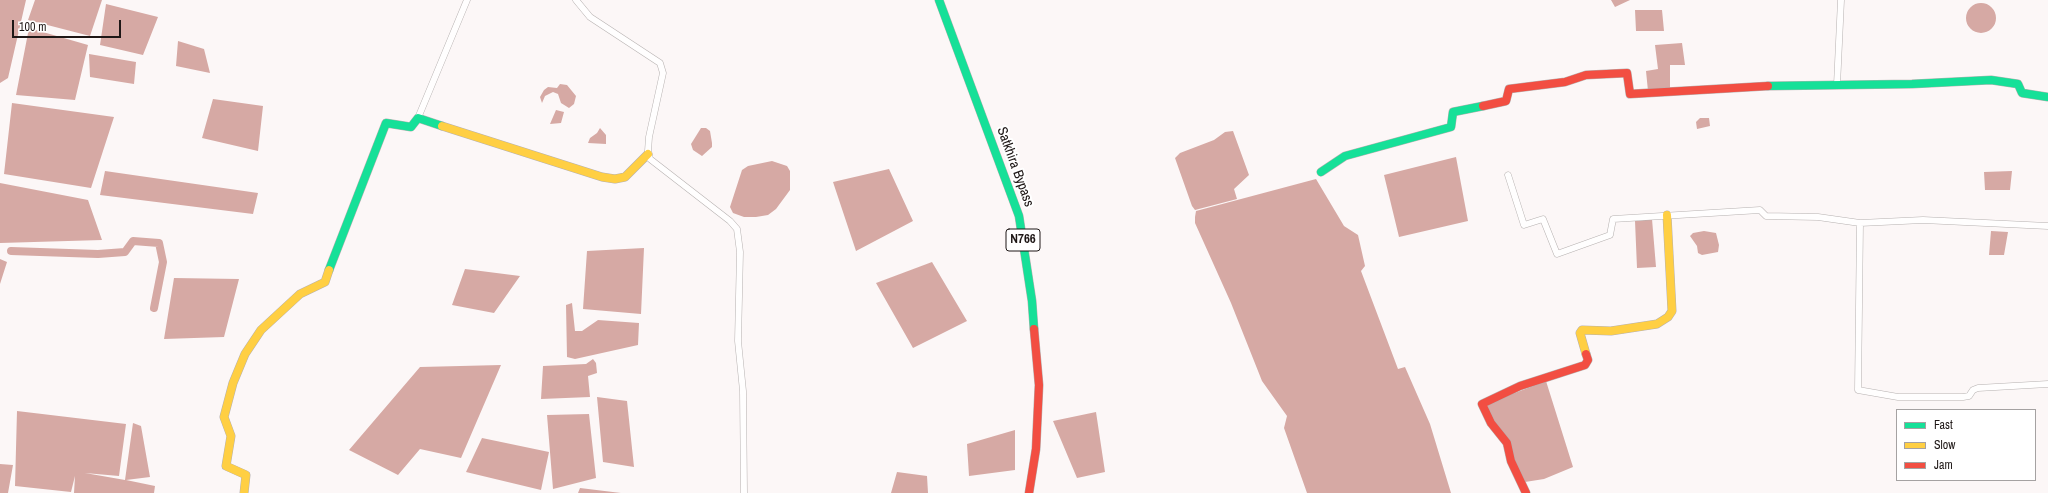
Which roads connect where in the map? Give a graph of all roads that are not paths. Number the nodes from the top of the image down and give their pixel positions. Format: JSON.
{"nodes":[{"id":1,"x":467,"y":0,"type":"edge"},
{"id":2,"x":576,"y":0,"type":"edge"},
{"id":3,"x":939,"y":0,"type":"edge"},
{"id":4,"x":1841,"y":0,"type":"edge"},
{"id":5,"x":1837,"y":85,"type":"junction"},
{"id":6,"x":2048,"y":98,"type":"edge"},
{"id":7,"x":418,"y":118,"type":"junction"},
{"id":8,"x":648,"y":154,"type":"junction"},
{"id":9,"x":1321,"y":172,"type":"dead end"},
{"id":10,"x":1508,"y":175,"type":"dead end"},
{"id":11,"x":1667,"y":215,"type":"junction"},
{"id":12,"x":1860,"y":223,"type":"junction"},
{"id":13,"x":2048,"y":226,"type":"edge"},
{"id":14,"x":2048,"y":384,"type":"edge"},
{"id":15,"x":244,"y":493,"type":"edge"},
{"id":16,"x":744,"y":493,"type":"edge"},
{"id":17,"x":1029,"y":493,"type":"edge"},
{"id":18,"x":1526,"y":493,"type":"edge"}],
"edges":[{"from":1,"to":7,"type":"street"},
{"from":2,"to":8,"type":"street"},
{"from":3,"to":17,"type":"main road","name":"Satkhira Bypass","number":"N766"},
{"from":4,"to":5,"type":"street"},
{"from":5,"to":6,"type":"main road"},
{"from":5,"to":9,"type":"main road"},
{"from":7,"to":8,"type":"main road"},
{"from":7,"to":15,"type":"main road"},
{"from":8,"to":16,"type":"street"},
{"from":10,"to":11,"type":"street"},
{"from":11,"to":12,"type":"street"},
{"from":11,"to":18,"type":"main road"},
{"from":12,"to":13,"type":"street"},
{"from":12,"to":14,"type":"street"}]}
